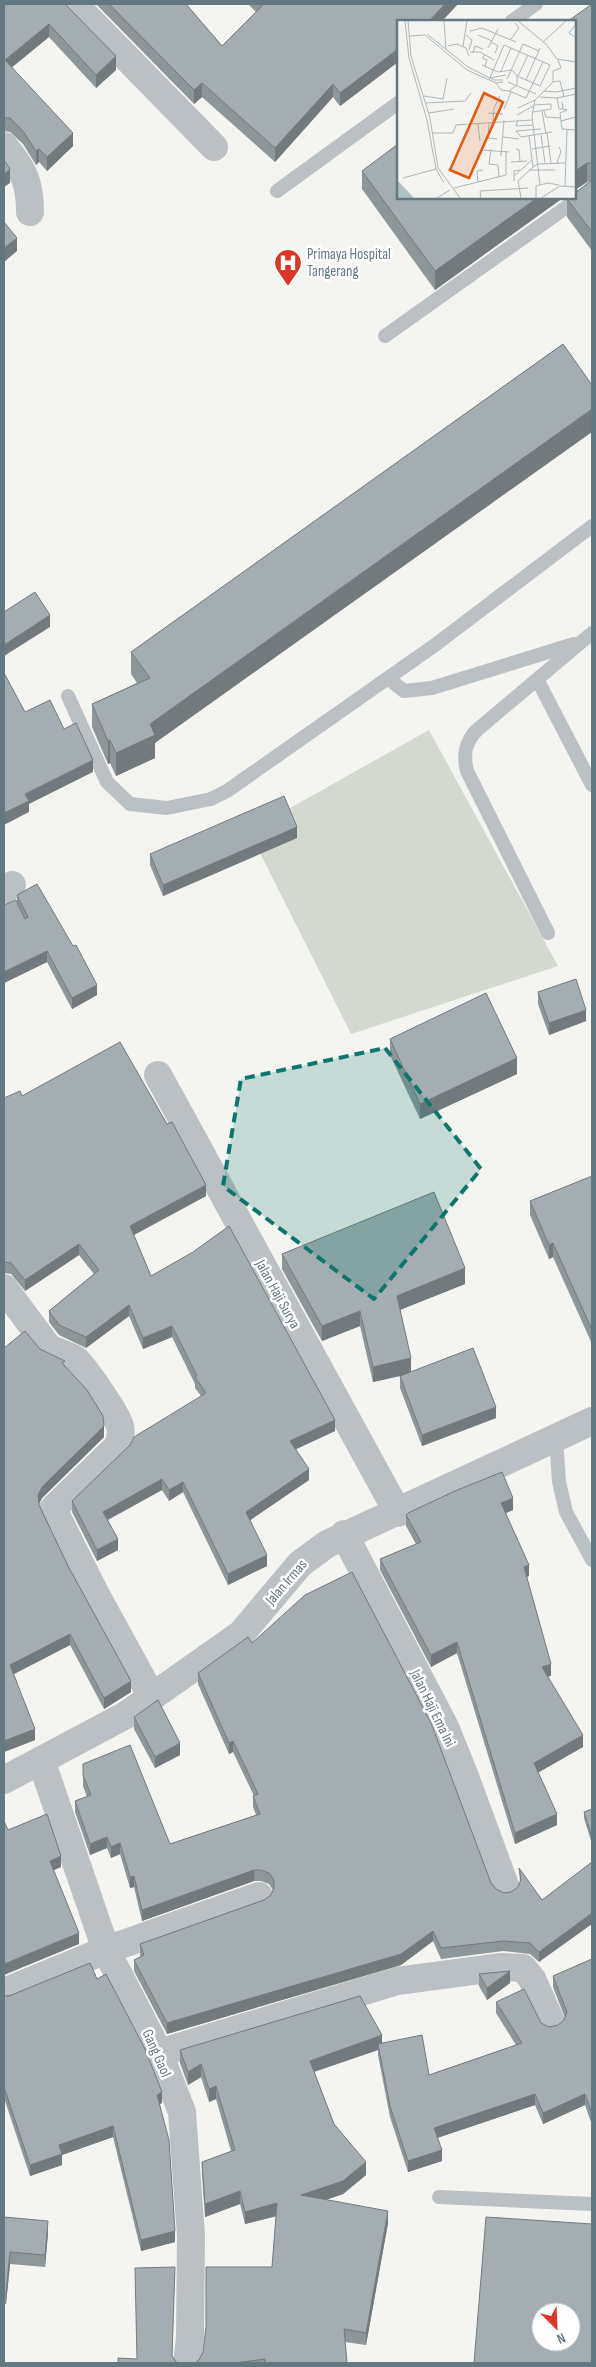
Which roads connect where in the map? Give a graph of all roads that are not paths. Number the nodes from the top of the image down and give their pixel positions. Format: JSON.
{"nodes":[{"id":1,"x":74,"y":4,"type":"edge"},
{"id":2,"x":536,"y":4,"type":"edge"},
{"id":3,"x":513,"y":20,"type":"edge"},
{"id":4,"x":397,"y":104,"type":"edge"},
{"id":5,"x":4,"y":146,"type":"edge"},
{"id":6,"x":214,"y":147,"type":"dead end"},
{"id":7,"x":592,"y":189,"type":"edge"},
{"id":8,"x":277,"y":191,"type":"dead end"},
{"id":9,"x":30,"y":212,"type":"dead end"},
{"id":10,"x":386,"y":336,"type":"dead end"},
{"id":11,"x":592,"y":526,"type":"edge"},
{"id":12,"x":592,"y":633,"type":"edge"},
{"id":13,"x":580,"y":642,"type":"junction"},
{"id":14,"x":388,"y":678,"type":"junction"},
{"id":15,"x":538,"y":681,"type":"junction"},
{"id":16,"x":68,"y":696,"type":"dead end"},
{"id":17,"x":592,"y":785,"type":"edge"},
{"id":18,"x":548,"y":933,"type":"dead end"},
{"id":19,"x":158,"y":1075,"type":"dead end"},
{"id":20,"x":4,"y":1288,"type":"edge"},
{"id":21,"x":592,"y":1421,"type":"edge"},
{"id":22,"x":556,"y":1440,"type":"junction"},
{"id":23,"x":398,"y":1513,"type":"junction"},
{"id":24,"x":344,"y":1534,"type":"junction"},
{"id":25,"x":592,"y":1560,"type":"edge"},
{"id":26,"x":152,"y":1697,"type":"junction"},
{"id":27,"x":41,"y":1760,"type":"junction"},
{"id":28,"x":4,"y":1780,"type":"edge"},
{"id":29,"x":506,"y":1888,"type":"dead end"},
{"id":30,"x":259,"y":1896,"type":"dead end"},
{"id":31,"x":106,"y":1950,"type":"junction"},
{"id":32,"x":4,"y":1992,"type":"edge"},
{"id":33,"x":551,"y":2022,"type":"dead end"},
{"id":34,"x":159,"y":2053,"type":"junction"},
{"id":35,"x":439,"y":2197,"type":"dead end"},
{"id":36,"x":592,"y":2204,"type":"edge"},
{"id":37,"x":187,"y":2363,"type":"edge"}],
"edges":[{"from":1,"to":6,"type":"street"},
{"from":2,"to":3,"type":"lane"},
{"from":4,"to":8,"type":"lane"},
{"from":5,"to":9,"type":"street"},
{"from":7,"to":10,"type":"lane"},
{"from":11,"to":14,"type":"lane"},
{"from":12,"to":13,"type":"lane"},
{"from":13,"to":14,"type":"lane"},
{"from":13,"to":15,"type":"lane"},
{"from":14,"to":16,"type":"lane"},
{"from":15,"to":17,"type":"lane"},
{"from":15,"to":18,"type":"lane"},
{"from":19,"to":23,"type":"street","name":"Jalan Haji Surya"},
{"from":20,"to":26,"type":"street"},
{"from":21,"to":22,"type":"street","name":"Jalan Irmas"},
{"from":22,"to":23,"type":"street","name":"Jalan Irmas"},
{"from":22,"to":25,"type":"lane"},
{"from":23,"to":24,"type":"street","name":"Jalan Irmas"},
{"from":24,"to":26,"type":"street","name":"Jalan Irmas"},
{"from":24,"to":29,"type":"street","name":"Jalan Haji Ema Ini"},
{"from":26,"to":27,"type":"street","name":"Jalan Irmas"},
{"from":27,"to":28,"type":"street","name":"Jalan Irmas"},
{"from":27,"to":31,"type":"street","name":"Gang Gaol"},
{"from":30,"to":31,"type":"street"},
{"from":31,"to":32,"type":"street"},
{"from":31,"to":34,"type":"street","name":"Gang Gaol"},
{"from":33,"to":34,"type":"street"},
{"from":34,"to":37,"type":"street","name":"Gang Gaol"},
{"from":35,"to":36,"type":"lane"}]}
